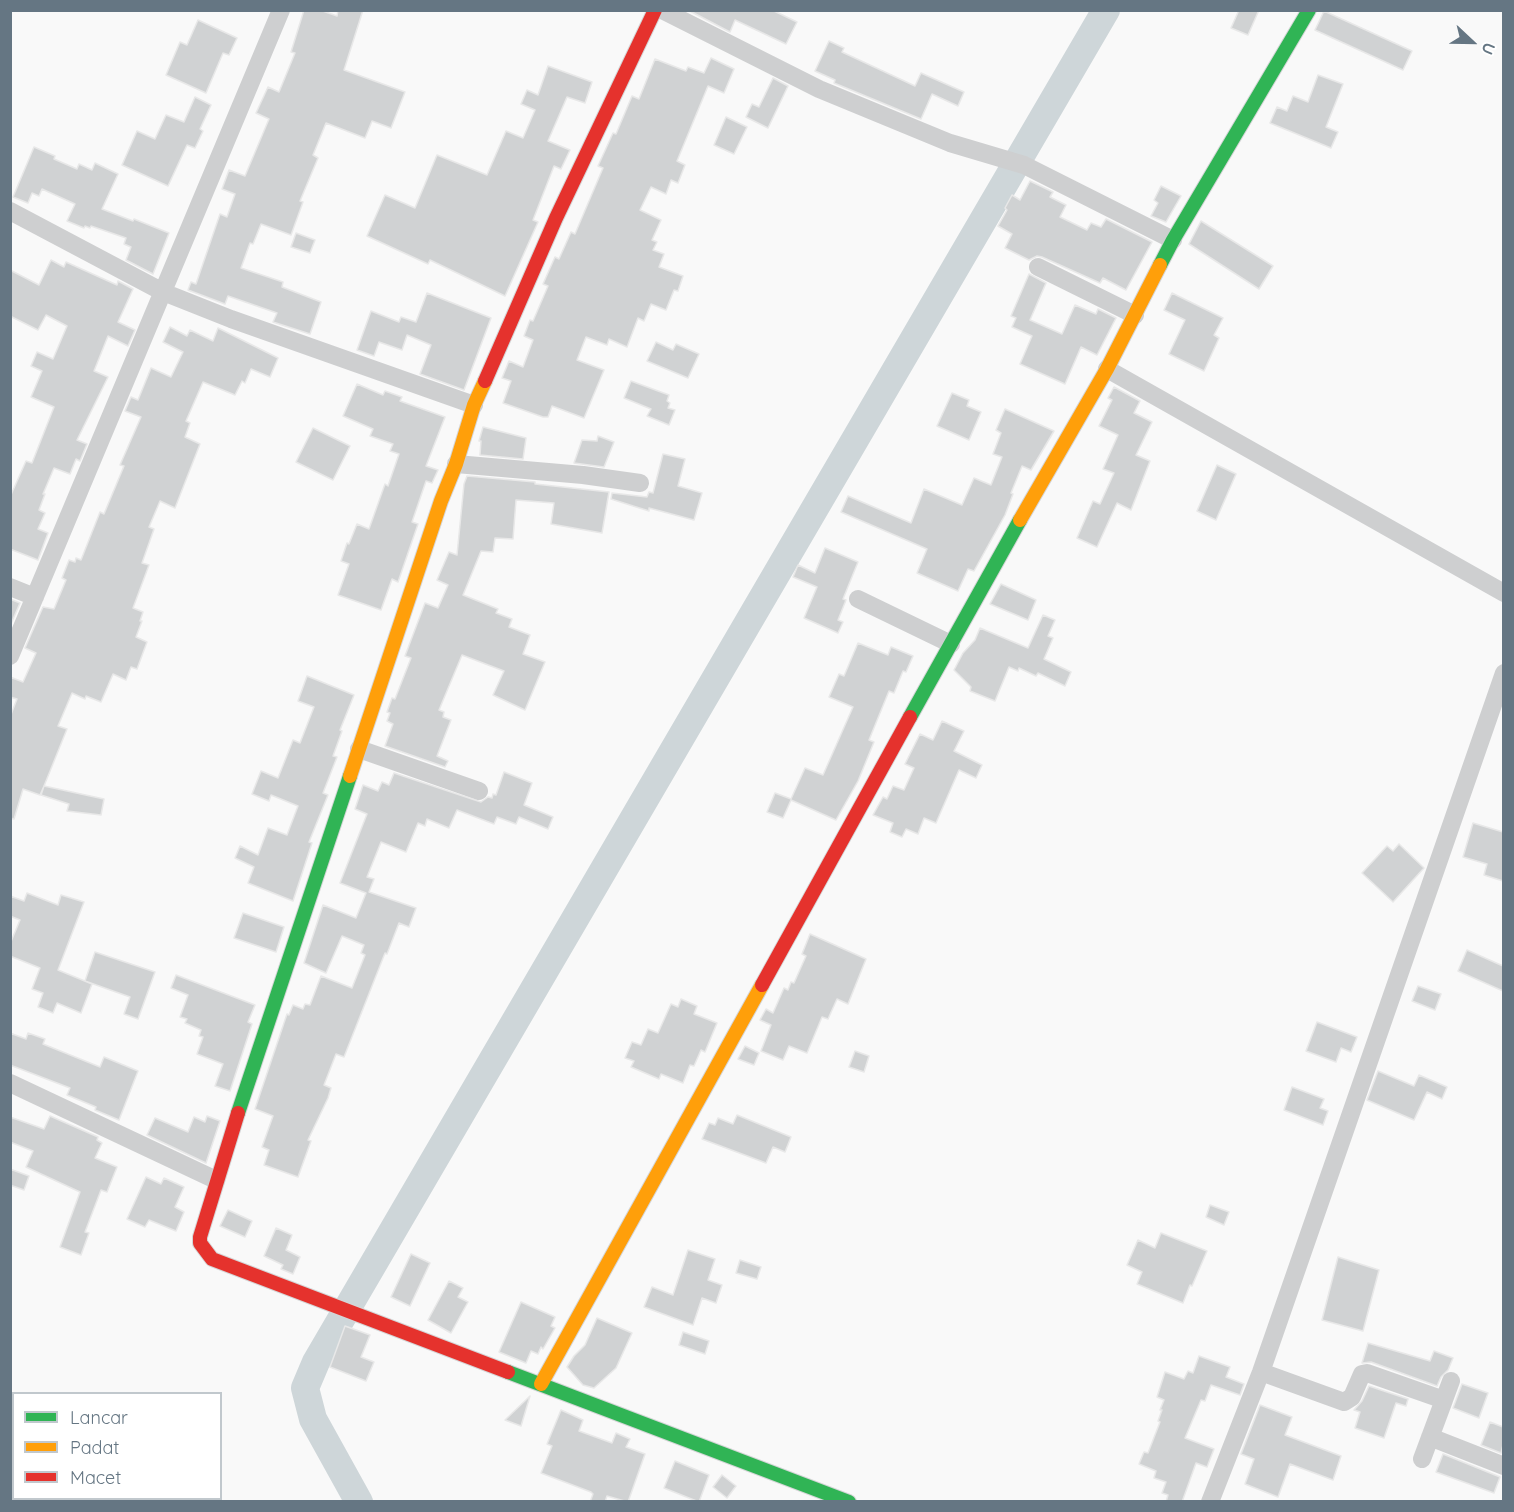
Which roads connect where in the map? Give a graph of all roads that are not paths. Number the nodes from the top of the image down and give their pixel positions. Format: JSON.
{"nodes":[{"id":1,"x":281,"y":10,"type":"edge"},
{"id":2,"x":655,"y":10,"type":"edge"},
{"id":3,"x":662,"y":10,"type":"edge"},
{"id":4,"x":1309,"y":10,"type":"edge"},
{"id":5,"x":10,"y":211,"type":"edge"},
{"id":6,"x":1173,"y":240,"type":"junction"},
{"id":7,"x":1038,"y":267,"type":"dead end"},
{"id":8,"x":163,"y":292,"type":"junction"},
{"id":9,"x":1134,"y":315,"type":"junction"},
{"id":10,"x":1107,"y":369,"type":"junction"},
{"id":11,"x":474,"y":405,"type":"junction"},
{"id":12,"x":456,"y":464,"type":"junction"},
{"id":13,"x":640,"y":483,"type":"dead end"},
{"id":14,"x":10,"y":587,"type":"edge"},
{"id":15,"x":1503,"y":593,"type":"edge"},
{"id":16,"x":35,"y":597,"type":"junction"},
{"id":17,"x":858,"y":598,"type":"dead end"},
{"id":18,"x":951,"y":644,"type":"junction"},
{"id":19,"x":10,"y":656,"type":"edge"},
{"id":20,"x":1503,"y":673,"type":"edge"},
{"id":21,"x":359,"y":749,"type":"junction"},
{"id":22,"x":479,"y":791,"type":"dead end"},
{"id":23,"x":10,"y":1083,"type":"edge"},
{"id":24,"x":216,"y":1180,"type":"junction"},
{"id":25,"x":1261,"y":1372,"type":"junction"},
{"id":26,"x":1451,"y":1381,"type":"dead end"},
{"id":27,"x":541,"y":1383,"type":"junction"},
{"id":28,"x":1444,"y":1400,"type":"junction"},
{"id":29,"x":1430,"y":1437,"type":"junction"},
{"id":30,"x":1422,"y":1459,"type":"dead end"},
{"id":31,"x":1503,"y":1466,"type":"edge"},
{"id":32,"x":827,"y":1498,"type":"edge"},
{"id":33,"x":1212,"y":1501,"type":"edge"},
{"id":34,"x":849,"y":1502,"type":"edge"}],
"edges":[{"from":1,"to":8,"type":"street"},
{"from":2,"to":11,"type":"street"},
{"from":3,"to":6,"type":"street"},
{"from":4,"to":6,"type":"street"},
{"from":5,"to":8,"type":"street"},
{"from":6,"to":9,"type":"street"},
{"from":7,"to":9,"type":"street"},
{"from":8,"to":11,"type":"street"},
{"from":8,"to":16,"type":"street"},
{"from":9,"to":10,"type":"street"},
{"from":10,"to":15,"type":"street"},
{"from":10,"to":18,"type":"street"},
{"from":11,"to":12,"type":"street"},
{"from":12,"to":13,"type":"street"},
{"from":12,"to":21,"type":"street"},
{"from":14,"to":16,"type":"street"},
{"from":16,"to":19,"type":"street"},
{"from":17,"to":18,"type":"street"},
{"from":18,"to":27,"type":"street"},
{"from":20,"to":25,"type":"street"},
{"from":21,"to":22,"type":"street"},
{"from":21,"to":24,"type":"street"},
{"from":23,"to":24,"type":"street"},
{"from":24,"to":27,"type":"street"},
{"from":25,"to":28,"type":"street"},
{"from":25,"to":33,"type":"street"},
{"from":26,"to":28,"type":"street"},
{"from":27,"to":32,"type":"street"},
{"from":28,"to":29,"type":"street"},
{"from":29,"to":30,"type":"street"},
{"from":29,"to":31,"type":"street"},
{"from":32,"to":34,"type":"street"}]}
